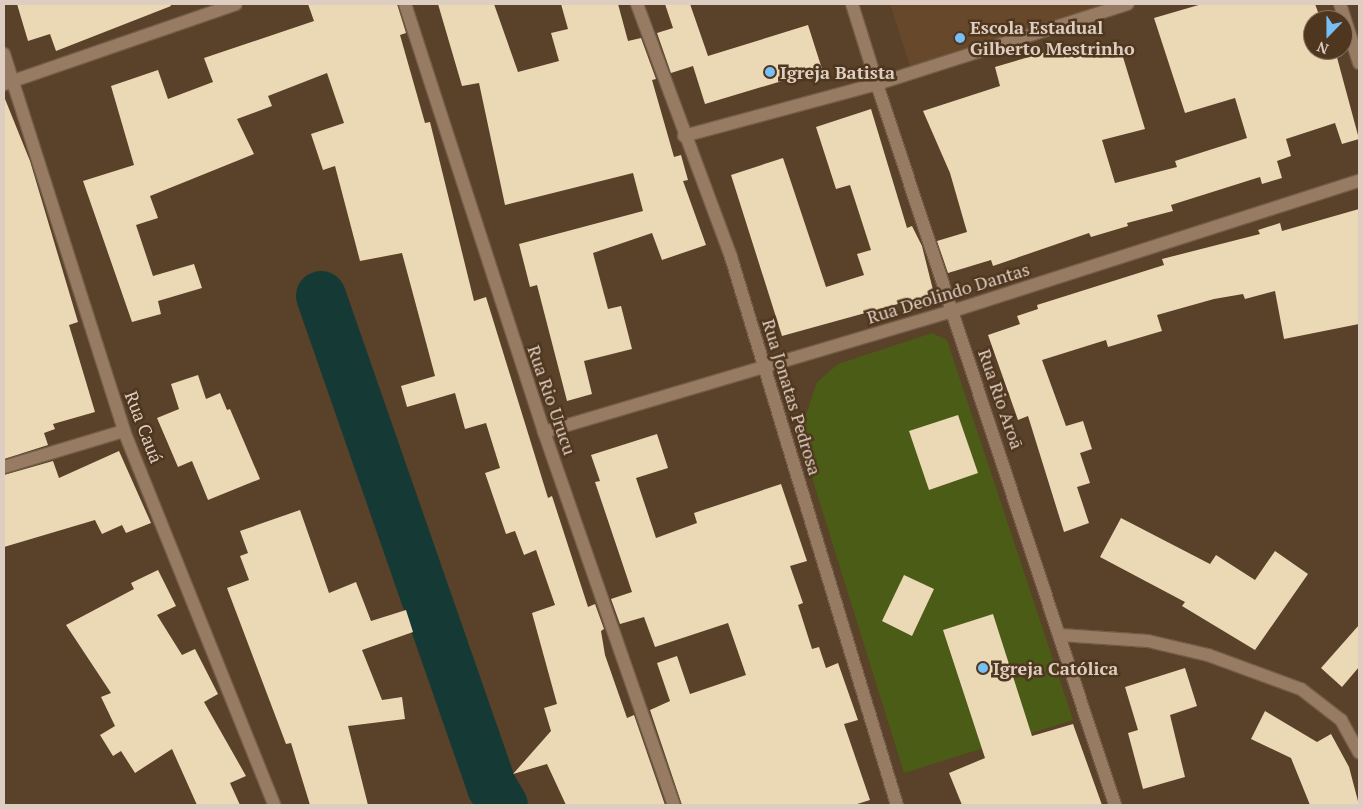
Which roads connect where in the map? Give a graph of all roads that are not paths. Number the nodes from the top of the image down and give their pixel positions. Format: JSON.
{"nodes":[{"id":1,"x":236,"y":4,"type":"edge"},
{"id":2,"x":404,"y":4,"type":"edge"},
{"id":3,"x":637,"y":4,"type":"edge"},
{"id":4,"x":852,"y":4,"type":"edge"},
{"id":5,"x":1128,"y":4,"type":"edge"},
{"id":6,"x":1340,"y":4,"type":"edge"},
{"id":7,"x":4,"y":54,"type":"edge"},
{"id":8,"x":1359,"y":63,"type":"edge"},
{"id":9,"x":8,"y":83,"type":"edge"},
{"id":10,"x":877,"y":84,"type":"junction"},
{"id":11,"x":684,"y":136,"type":"junction"},
{"id":12,"x":1359,"y":181,"type":"edge"},
{"id":13,"x":953,"y":311,"type":"junction"},
{"id":14,"x":765,"y":367,"type":"junction"},
{"id":15,"x":124,"y":432,"type":"junction"},
{"id":16,"x":544,"y":432,"type":"junction"},
{"id":17,"x":4,"y":467,"type":"edge"},
{"id":18,"x":1061,"y":635,"type":"junction"},
{"id":19,"x":1359,"y":752,"type":"edge"},
{"id":20,"x":274,"y":805,"type":"edge"},
{"id":21,"x":674,"y":805,"type":"edge"},
{"id":22,"x":897,"y":805,"type":"edge"},
{"id":23,"x":1116,"y":805,"type":"edge"}],
"edges":[{"from":1,"to":9,"type":"street"},
{"from":2,"to":16,"type":"street","name":"Rua Rio Urucu"},
{"from":3,"to":11,"type":"street","name":"Rua Jonatas Pedrosa"},
{"from":4,"to":10,"type":"street","name":"Rua Rio Aroã"},
{"from":5,"to":10,"type":"street"},
{"from":6,"to":8,"type":"street"},
{"from":7,"to":9,"type":"street","name":"Rua Cauá"},
{"from":9,"to":15,"type":"street","name":"Rua Cauá"},
{"from":10,"to":11,"type":"street"},
{"from":10,"to":13,"type":"street","name":"Rua Rio Aroã"},
{"from":11,"to":14,"type":"street","name":"Rua Jonatas Pedrosa"},
{"from":12,"to":13,"type":"street","name":"Rua Deolindo Dantas"},
{"from":13,"to":14,"type":"street","name":"Rua Deolindo Dantas"},
{"from":13,"to":18,"type":"street","name":"Rua Rio Aroã"},
{"from":14,"to":16,"type":"street","name":"Rua Deolindo Dantas"},
{"from":14,"to":22,"type":"street","name":"Rua Jonatas Pedrosa"},
{"from":15,"to":17,"type":"street"},
{"from":15,"to":20,"type":"street","name":"Rua Cauá"},
{"from":16,"to":21,"type":"street","name":"Rua Rio Urucu"},
{"from":18,"to":19,"type":"street"},
{"from":18,"to":23,"type":"street","name":"Rua Rio Aroã"}]}
